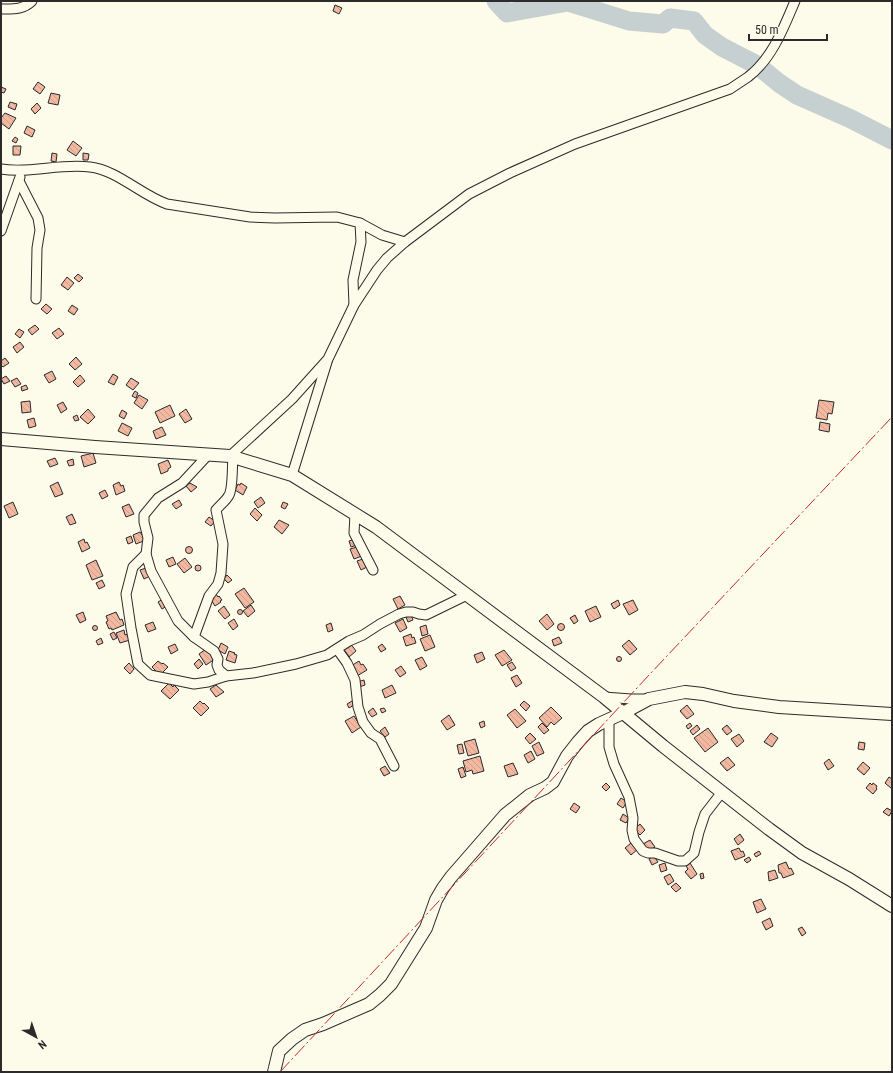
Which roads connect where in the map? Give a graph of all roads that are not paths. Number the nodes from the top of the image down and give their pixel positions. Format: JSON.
{"nodes":[{"id":1,"x":32,"y":1,"type":"edge"},
{"id":2,"x":795,"y":1,"type":"edge"},
{"id":3,"x":1,"y":9,"type":"edge"},
{"id":4,"x":1,"y":169,"type":"edge"},
{"id":5,"x":22,"y":170,"type":"junction"},
{"id":6,"x":19,"y":181,"type":"junction"},
{"id":7,"x":360,"y":223,"type":"junction"},
{"id":8,"x":1,"y":230,"type":"edge"},
{"id":9,"x":405,"y":242,"type":"junction"},
{"id":10,"x":36,"y":299,"type":"dead end"},
{"id":11,"x":354,"y":305,"type":"junction"},
{"id":12,"x":328,"y":359,"type":"junction"},
{"id":13,"x":1,"y":440,"type":"edge"},
{"id":14,"x":208,"y":455,"type":"junction"},
{"id":15,"x":232,"y":456,"type":"junction"},
{"id":16,"x":292,"y":475,"type":"junction"},
{"id":17,"x":355,"y":514,"type":"junction"},
{"id":18,"x":146,"y":554,"type":"junction"},
{"id":19,"x":373,"y":570,"type":"dead end"},
{"id":20,"x":467,"y":595,"type":"junction"},
{"id":21,"x":194,"y":637,"type":"junction"},
{"id":22,"x":337,"y":649,"type":"junction"},
{"id":23,"x":226,"y":676,"type":"junction"},
{"id":24,"x":604,"y":697,"type":"junction"},
{"id":25,"x":649,"y":699,"type":"junction"},
{"id":26,"x":623,"y":713,"type":"junction"},
{"id":27,"x":892,"y":714,"type":"edge"},
{"id":28,"x":608,"y":720,"type":"junction"},
{"id":29,"x":394,"y":766,"type":"dead end"},
{"id":30,"x":722,"y":792,"type":"junction"},
{"id":31,"x":892,"y":906,"type":"edge"},
{"id":32,"x":274,"y":1072,"type":"edge"}],
"edges":[{"from":1,"to":3,"type":"street"},
{"from":2,"to":9,"type":"street"},
{"from":4,"to":5,"type":"street"},
{"from":5,"to":6,"type":"street"},
{"from":5,"to":7,"type":"street"},
{"from":6,"to":8,"type":"street"},
{"from":6,"to":10,"type":"street"},
{"from":7,"to":9,"type":"street"},
{"from":7,"to":11,"type":"street"},
{"from":9,"to":11,"type":"street"},
{"from":11,"to":12,"type":"street"},
{"from":12,"to":15,"type":"street"},
{"from":12,"to":16,"type":"street"},
{"from":13,"to":14,"type":"street"},
{"from":14,"to":15,"type":"street"},
{"from":14,"to":18,"type":"street"},
{"from":15,"to":16,"type":"street"},
{"from":15,"to":21,"type":"street"},
{"from":16,"to":17,"type":"street"},
{"from":17,"to":19,"type":"street"},
{"from":17,"to":20,"type":"street"},
{"from":18,"to":21,"type":"street"},
{"from":18,"to":23,"type":"street"},
{"from":20,"to":22,"type":"street"},
{"from":20,"to":24,"type":"street"},
{"from":21,"to":23,"type":"street"},
{"from":22,"to":23,"type":"street"},
{"from":22,"to":29,"type":"street"},
{"from":24,"to":25,"type":"street"},
{"from":24,"to":26,"type":"street"},
{"from":25,"to":26,"type":"street"},
{"from":25,"to":27,"type":"street"},
{"from":26,"to":28,"type":"street"},
{"from":26,"to":30,"type":"street"},
{"from":28,"to":30,"type":"street"},
{"from":28,"to":32,"type":"street"},
{"from":30,"to":31,"type":"street"}]}
